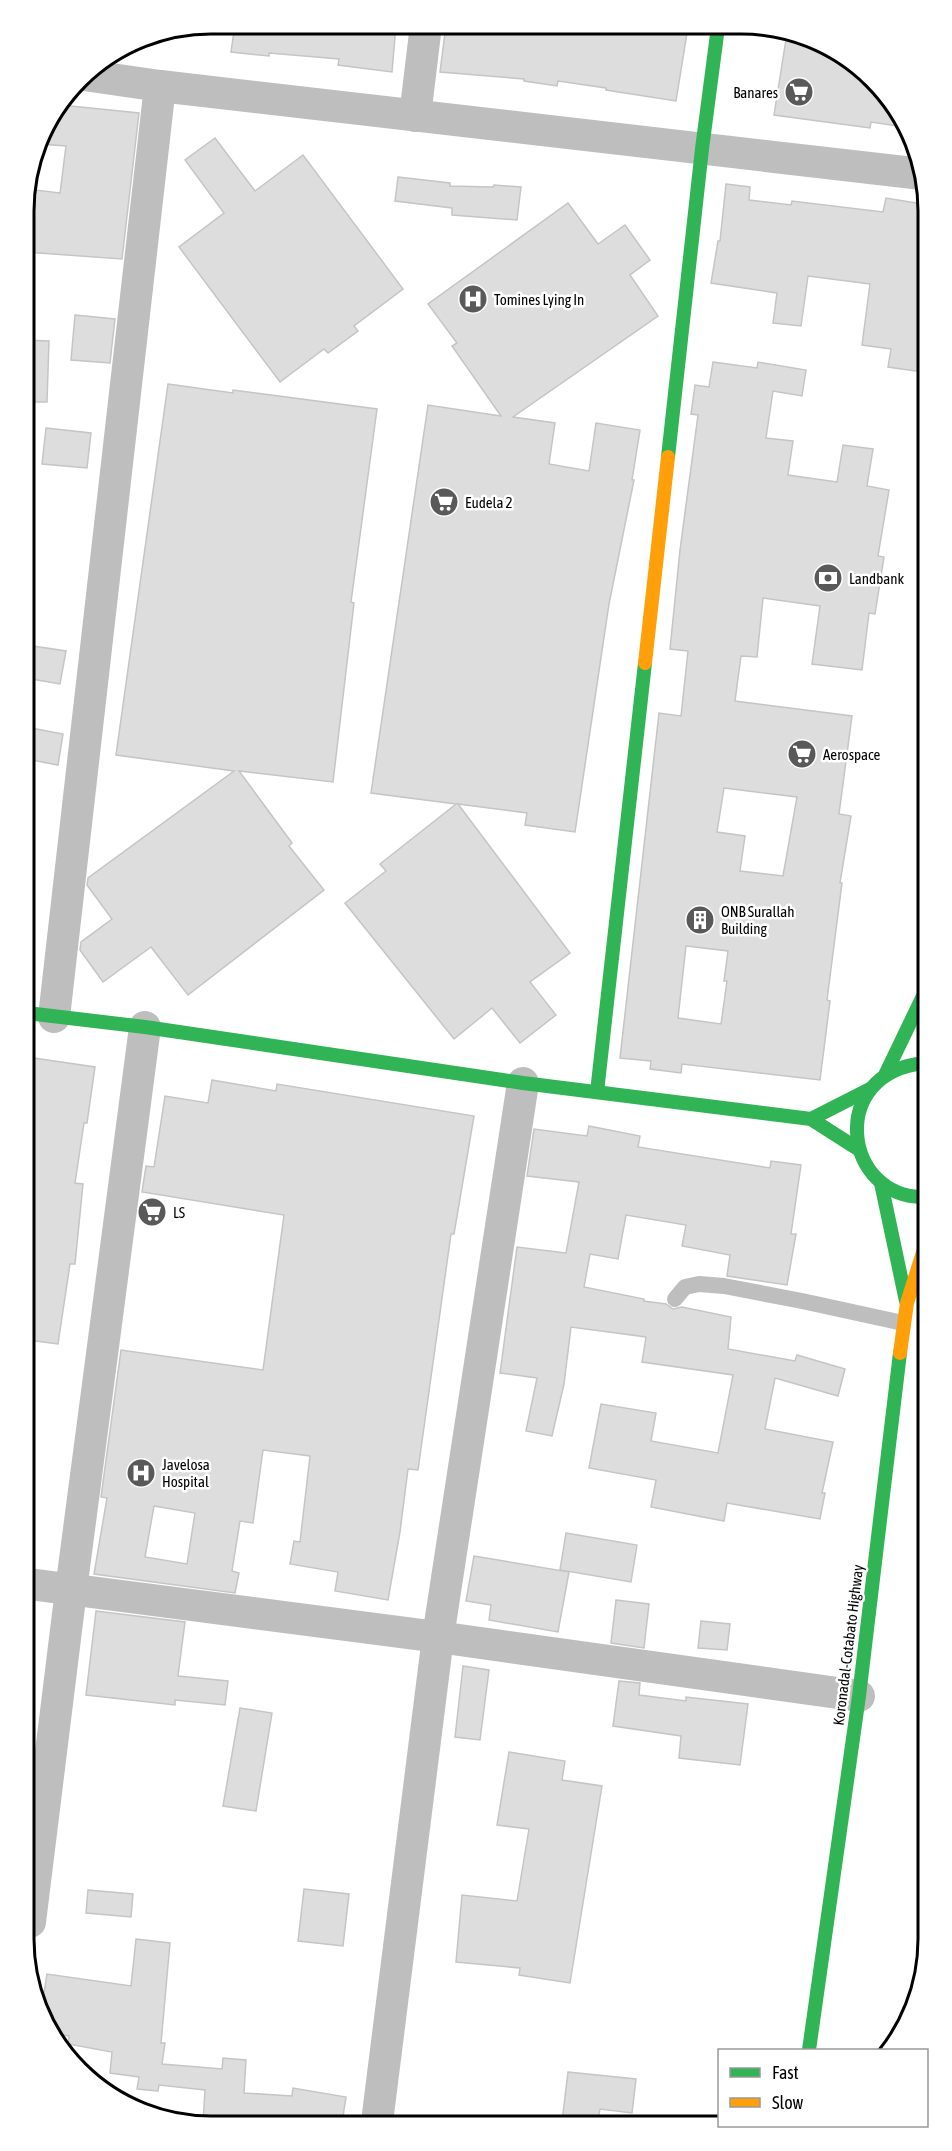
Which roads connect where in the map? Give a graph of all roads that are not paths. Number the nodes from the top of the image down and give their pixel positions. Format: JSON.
{"nodes":[{"id":1,"x":425,"y":35,"type":"edge"},
{"id":2,"x":717,"y":35,"type":"edge"},
{"id":3,"x":104,"y":71,"type":"edge"},
{"id":4,"x":160,"y":86,"type":"junction"},
{"id":5,"x":415,"y":116,"type":"junction"},
{"id":6,"x":702,"y":149,"type":"junction"},
{"id":7,"x":913,"y":173,"type":"edge"},
{"id":8,"x":918,"y":1007,"type":"edge"},
{"id":9,"x":40,"y":1015,"type":"edge"},
{"id":10,"x":145,"y":1027,"type":"junction"},
{"id":11,"x":918,"y":1064,"type":"edge"},
{"id":12,"x":885,"y":1075,"type":"junction"},
{"id":13,"x":523,"y":1083,"type":"junction"},
{"id":14,"x":870,"y":1089,"type":"junction"},
{"id":15,"x":597,"y":1092,"type":"junction"},
{"id":16,"x":810,"y":1119,"type":"junction"},
{"id":17,"x":858,"y":1149,"type":"junction"},
{"id":18,"x":881,"y":1183,"type":"junction"},
{"id":19,"x":917,"y":1196,"type":"edge"},
{"id":20,"x":917,"y":1270,"type":"edge"},
{"id":21,"x":675,"y":1299,"type":"dead end"},
{"id":22,"x":907,"y":1303,"type":"junction"},
{"id":23,"x":903,"y":1323,"type":"junction"},
{"id":24,"x":35,"y":1585,"type":"edge"},
{"id":25,"x":71,"y":1590,"type":"junction"},
{"id":26,"x":438,"y":1637,"type":"junction"},
{"id":27,"x":859,"y":1696,"type":"junction"},
{"id":28,"x":35,"y":1882,"type":"edge"},
{"id":29,"x":810,"y":2049,"type":"edge"},
{"id":30,"x":378,"y":2116,"type":"edge"}],
"edges":[{"from":1,"to":5,"type":"street"},
{"from":2,"to":6,"type":"main road"},
{"from":3,"to":4,"type":"street"},
{"from":4,"to":5,"type":"street"},
{"from":4,"to":9,"type":"street"},
{"from":5,"to":6,"type":"street"},
{"from":6,"to":7,"type":"street"},
{"from":6,"to":15,"type":"main road"},
{"from":8,"to":12,"type":"main road"},
{"from":9,"to":10,"type":"main road"},
{"from":10,"to":13,"type":"main road"},
{"from":10,"to":25,"type":"street"},
{"from":11,"to":12,"type":"main road"},
{"from":12,"to":14,"type":"main road"},
{"from":13,"to":15,"type":"main road"},
{"from":13,"to":26,"type":"street"},
{"from":14,"to":16,"type":"main road"},
{"from":14,"to":17,"type":"main road"},
{"from":15,"to":16,"type":"main road"},
{"from":16,"to":17,"type":"main road"},
{"from":17,"to":18,"type":"main road"},
{"from":18,"to":19,"type":"main road"},
{"from":18,"to":22,"type":"main road"},
{"from":20,"to":22,"type":"main road","name":"Koronadal-Cotabato Highway"},
{"from":21,"to":23,"type":"lane"},
{"from":22,"to":23,"type":"main road","name":"Koronadal-Cotabato Highway"},
{"from":23,"to":27,"type":"main road","name":"Koronadal-Cotabato Highway"},
{"from":24,"to":25,"type":"street"},
{"from":25,"to":26,"type":"street"},
{"from":25,"to":28,"type":"street"},
{"from":26,"to":27,"type":"street"},
{"from":26,"to":30,"type":"street"},
{"from":27,"to":29,"type":"main road","name":"Koronadal-Cotabato Highway"}]}
